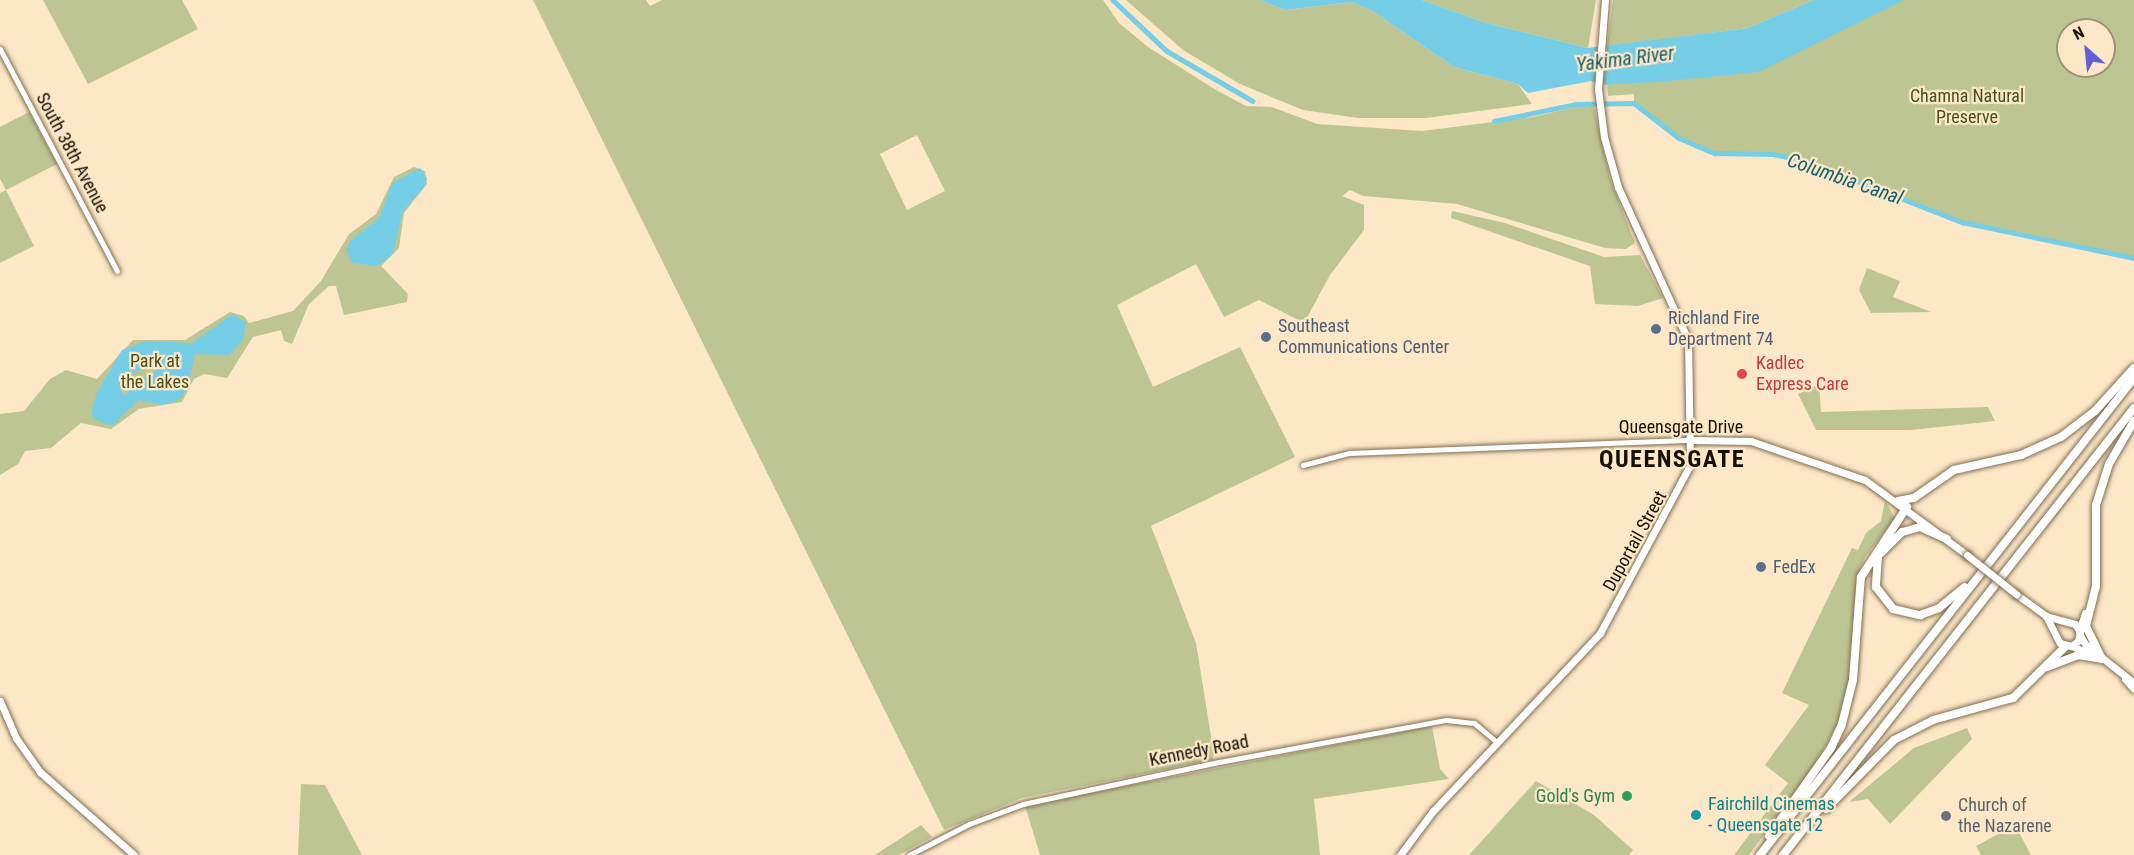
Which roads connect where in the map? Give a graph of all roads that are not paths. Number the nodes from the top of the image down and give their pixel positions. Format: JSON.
{"nodes":[{"id":1,"x":1605,"y":0,"type":"edge"},
{"id":2,"x":0,"y":49,"type":"edge"},
{"id":3,"x":117,"y":271,"type":"dead end"},
{"id":4,"x":2134,"y":368,"type":"edge"},
{"id":5,"x":2134,"y":378,"type":"edge"},
{"id":6,"x":2134,"y":408,"type":"edge"},
{"id":7,"x":2134,"y":422,"type":"edge"},
{"id":8,"x":1692,"y":440,"type":"junction"},
{"id":9,"x":1303,"y":465,"type":"dead end"},
{"id":10,"x":1898,"y":501,"type":"junction"},
{"id":11,"x":1907,"y":507,"type":"junction"},
{"id":12,"x":1947,"y":539,"type":"junction"},
{"id":13,"x":1999,"y":550,"type":"junction"},
{"id":14,"x":2094,"y":599,"type":"junction"},
{"id":15,"x":2046,"y":616,"type":"junction"},
{"id":16,"x":2080,"y":633,"type":"junction"},
{"id":17,"x":2068,"y":646,"type":"junction"},
{"id":18,"x":2102,"y":659,"type":"junction"},
{"id":19,"x":2041,"y":671,"type":"junction"},
{"id":20,"x":2124,"y":677,"type":"junction"},
{"id":21,"x":2134,"y":683,"type":"edge"},
{"id":22,"x":2134,"y":689,"type":"edge"},
{"id":23,"x":0,"y":701,"type":"edge"},
{"id":24,"x":1498,"y":742,"type":"junction"},
{"id":25,"x":1793,"y":842,"type":"junction"},
{"id":26,"x":134,"y":855,"type":"edge"},
{"id":27,"x":909,"y":855,"type":"edge"},
{"id":28,"x":1400,"y":855,"type":"edge"},
{"id":29,"x":1754,"y":855,"type":"edge"},
{"id":30,"x":1760,"y":855,"type":"edge"},
{"id":31,"x":1783,"y":855,"type":"edge"}],
"edges":[{"from":1,"to":8,"type":"main road","name":"Duportail Street"},
{"from":2,"to":3,"type":"street","name":"South 38th Avenue"},
{"from":4,"to":10,"type":"highway"},
{"from":5,"to":13,"type":"highway"},
{"from":6,"to":25,"type":"highway"},
{"from":7,"to":14,"type":"highway"},
{"from":8,"to":9,"type":"street","name":"Queensgate Drive"},
{"from":8,"to":10,"type":"main road","name":"Queensgate Drive"},
{"from":8,"to":24,"type":"main road","name":"Duportail Street"},
{"from":10,"to":11,"type":"main road","name":"Queensgate Drive"},
{"from":11,"to":12,"type":"main road","name":"Queensgate Drive"},
{"from":11,"to":29,"type":"highway"},
{"from":12,"to":13,"type":"highway"},
{"from":12,"to":15,"type":"main road","name":"Queensgate Drive","bridge":true},
{"from":13,"to":30,"type":"highway"},
{"from":14,"to":16,"type":"highway"},
{"from":14,"to":18,"type":"highway"},
{"from":15,"to":16,"type":"main road"},
{"from":15,"to":17,"type":"main road"},
{"from":16,"to":17,"type":"main road"},
{"from":16,"to":18,"type":"main road"},
{"from":17,"to":18,"type":"main road"},
{"from":17,"to":19,"type":"highway"},
{"from":18,"to":19,"type":"highway"},
{"from":18,"to":20,"type":"main road"},
{"from":19,"to":25,"type":"highway"},
{"from":20,"to":21,"type":"main road"},
{"from":20,"to":22,"type":"main road"},
{"from":23,"to":26,"type":"main road"},
{"from":24,"to":27,"type":"street","name":"Kennedy Road"},
{"from":24,"to":28,"type":"main road","name":"Duportail Street"},
{"from":25,"to":31,"type":"highway"}]}
